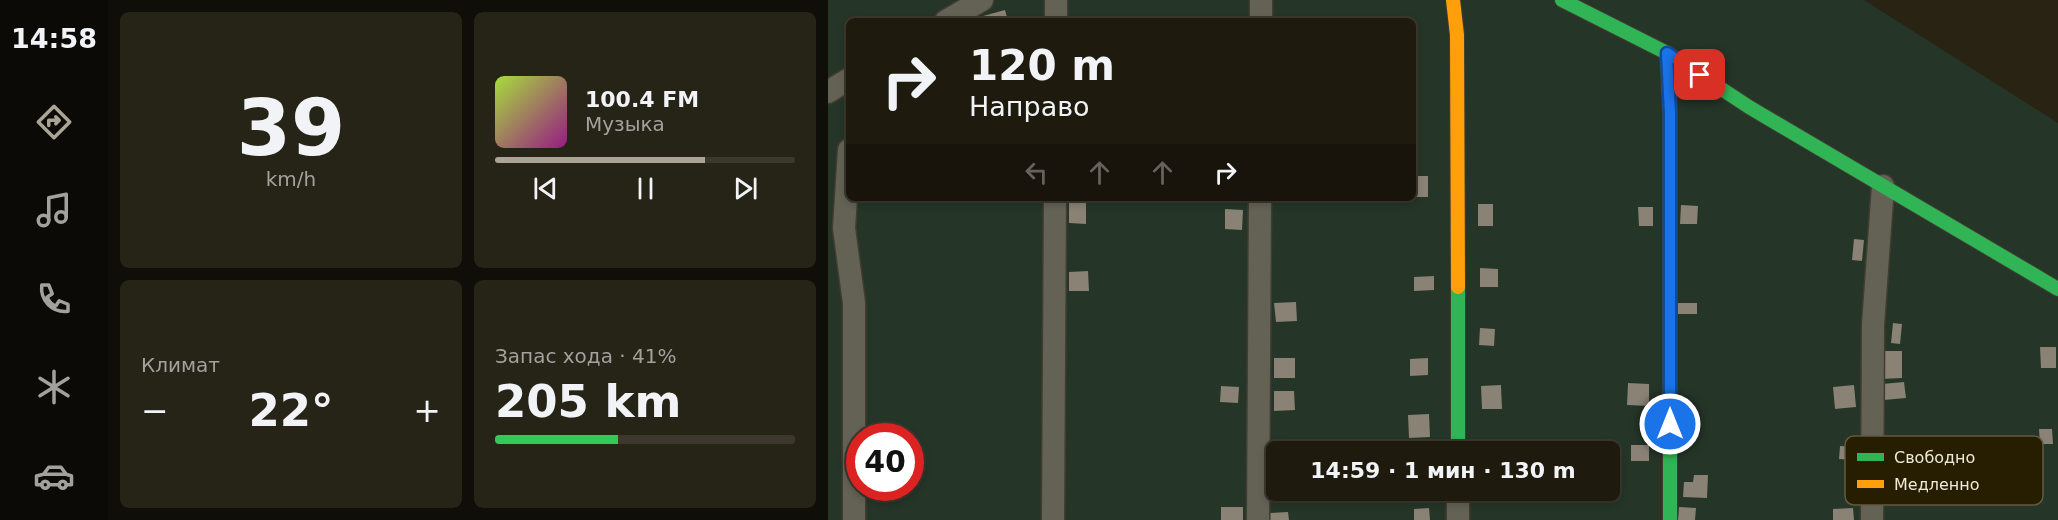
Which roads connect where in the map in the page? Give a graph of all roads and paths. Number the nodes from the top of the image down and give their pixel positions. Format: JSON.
{"nodes":[{"id":1,"x":982,"y":0,"type":"edge"},
{"id":2,"x":1056,"y":0,"type":"edge"},
{"id":3,"x":1261,"y":0,"type":"edge"},
{"id":4,"x":1453,"y":0,"type":"edge"},
{"id":5,"x":1562,"y":0,"type":"edge"},
{"id":6,"x":951,"y":18,"type":"edge"},
{"id":7,"x":1056,"y":18,"type":"edge"},
{"id":8,"x":1261,"y":18,"type":"edge"},
{"id":9,"x":1667,"y":53,"type":"junction"},
{"id":10,"x":846,"y":81,"type":"edge"},
{"id":11,"x":828,"y":92,"type":"edge"},
{"id":12,"x":1883,"y":186,"type":"junction"},
{"id":13,"x":846,"y":197,"type":"edge"},
{"id":14,"x":1055,"y":201,"type":"edge"},
{"id":15,"x":1260,"y":201,"type":"edge"},
{"id":16,"x":2058,"y":289,"type":"edge"},
{"id":17,"x":1872,"y":436,"type":"edge"},
{"id":18,"x":1458,"y":441,"type":"edge"},
{"id":19,"x":1458,"y":501,"type":"edge"},
{"id":20,"x":1872,"y":505,"type":"edge"},
{"id":21,"x":854,"y":520,"type":"edge"},
{"id":22,"x":1053,"y":520,"type":"edge"},
{"id":23,"x":1258,"y":520,"type":"edge"},
{"id":24,"x":1458,"y":520,"type":"edge"},
{"id":25,"x":1670,"y":520,"type":"edge"},
{"id":26,"x":1872,"y":520,"type":"edge"}],
"edges":[{"from":1,"to":6,"type":"street"},
{"from":2,"to":7,"type":"street"},
{"from":3,"to":8,"type":"street"},
{"from":4,"to":18,"type":"street"},
{"from":5,"to":9,"type":"street"},
{"from":9,"to":12,"type":"street"},
{"from":9,"to":25,"type":"street"},
{"from":10,"to":11,"type":"street"},
{"from":12,"to":16,"type":"street"},
{"from":12,"to":17,"type":"street"},
{"from":13,"to":21,"type":"street"},
{"from":14,"to":22,"type":"street"},
{"from":15,"to":23,"type":"street"},
{"from":19,"to":24,"type":"street"},
{"from":20,"to":26,"type":"street"}]}
